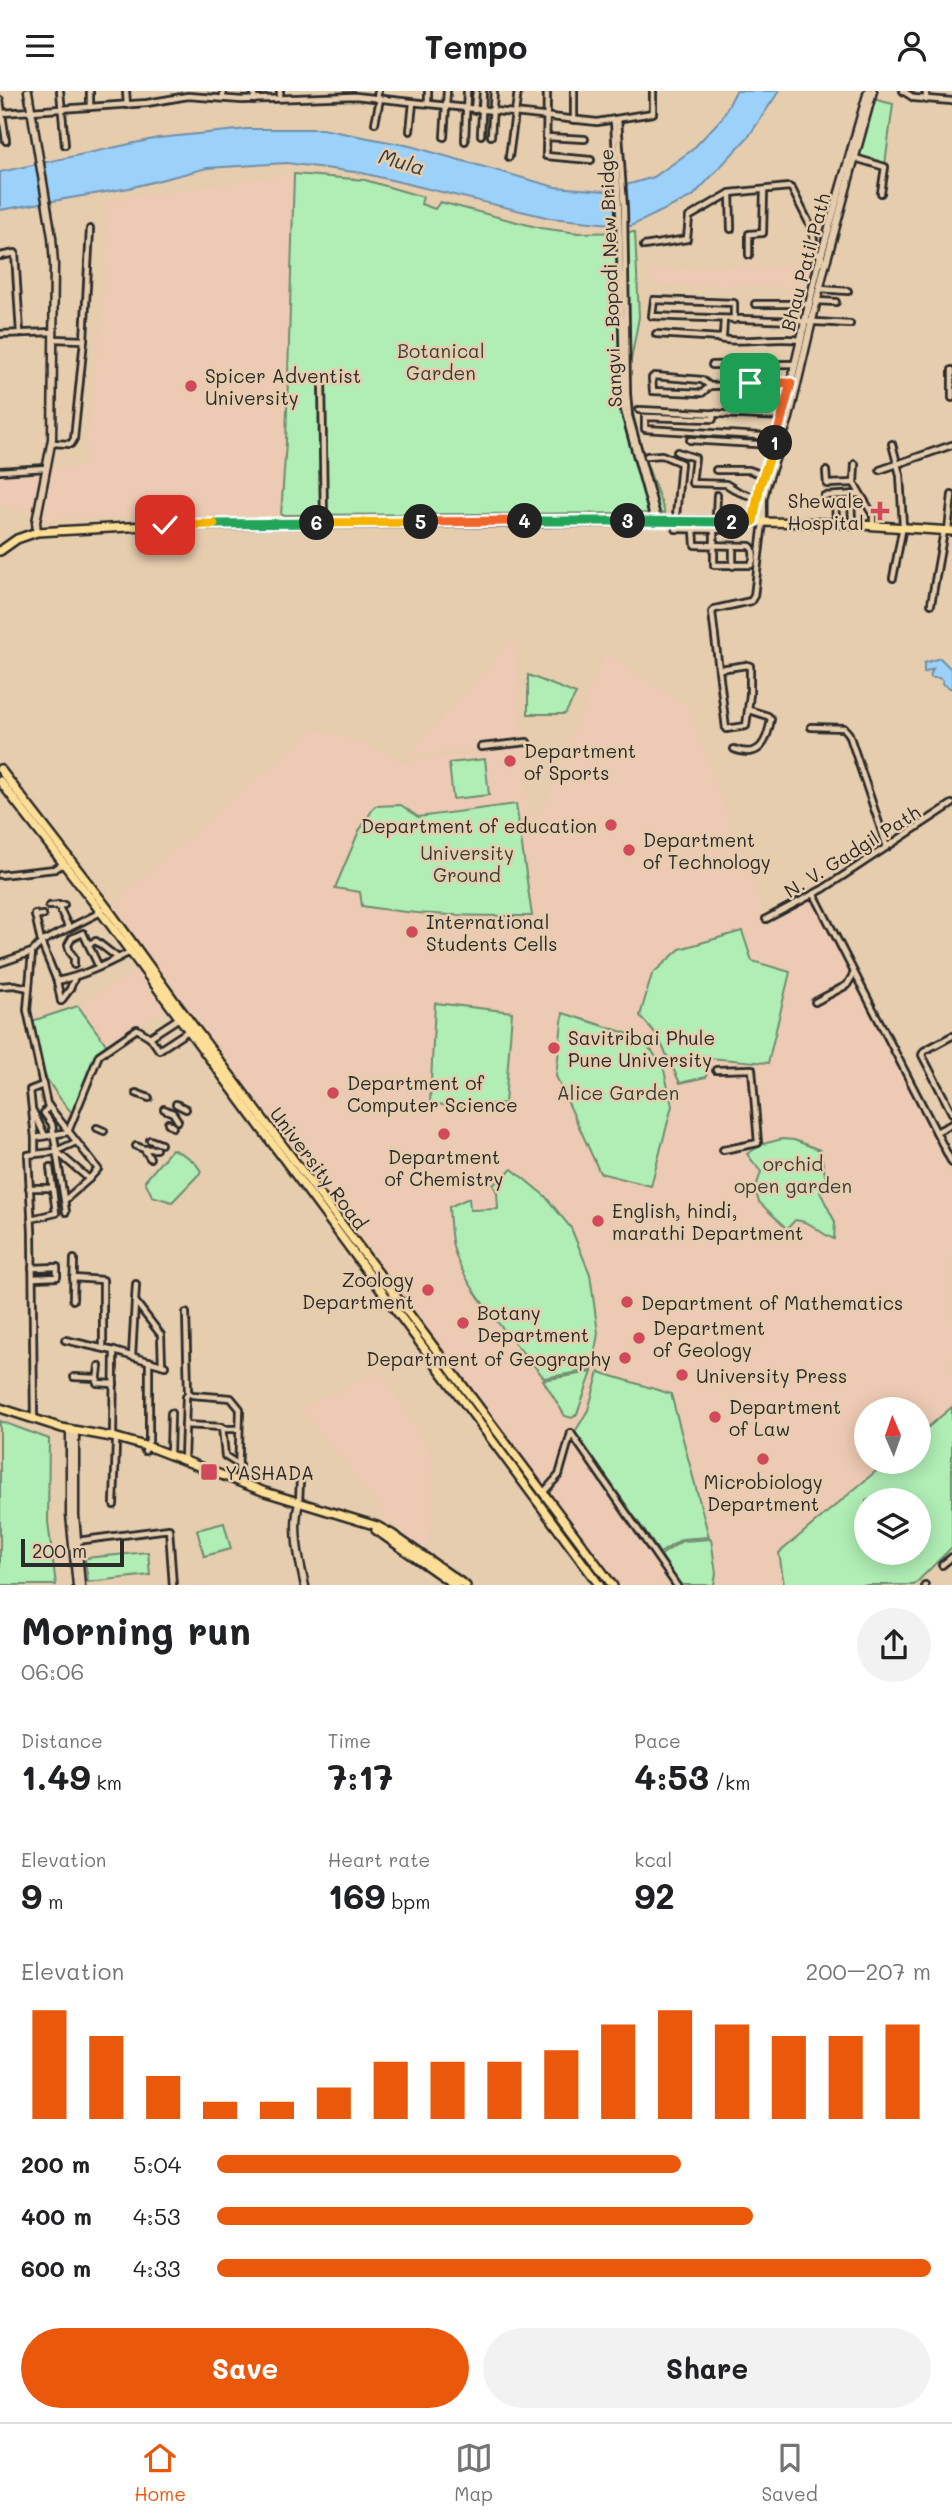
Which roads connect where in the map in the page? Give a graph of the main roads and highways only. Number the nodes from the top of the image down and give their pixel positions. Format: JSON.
{"nodes":[{"id":1,"x":505,"y":519,"type":"junction"},
{"id":2,"x":763,"y":520,"type":"junction"},
{"id":3,"x":676,"y":522,"type":"junction"},
{"id":4,"x":903,"y":524,"type":"junction"},
{"id":5,"x":949,"y":529,"type":"edge"},
{"id":6,"x":36,"y":530,"type":"junction"},
{"id":7,"x":0,"y":549,"type":"edge"},
{"id":8,"x":0,"y":769,"type":"edge"},
{"id":9,"x":0,"y":781,"type":"edge"},
{"id":10,"x":4,"y":791,"type":"edge"},
{"id":11,"x":105,"y":910,"type":"junction"},
{"id":12,"x":0,"y":1410,"type":"edge"},
{"id":13,"x":73,"y":1432,"type":"junction"},
{"id":14,"x":147,"y":1449,"type":"junction"},
{"id":15,"x":539,"y":1496,"type":"junction"},
{"id":16,"x":298,"y":1505,"type":"junction"},
{"id":17,"x":456,"y":1585,"type":"edge"},
{"id":18,"x":466,"y":1585,"type":"edge"},
{"id":19,"x":600,"y":1585,"type":"edge"},
{"id":20,"x":611,"y":1585,"type":"edge"}],
"edges":[{"from":1,"to":3,"type":"main road"},
{"from":1,"to":3,"type":"main road"},
{"from":1,"to":6,"type":"main road"},
{"from":1,"to":6,"type":"main road"},
{"from":2,"to":3,"type":"main road"},
{"from":2,"to":4,"type":"main road"},
{"from":2,"to":4,"type":"main road"},
{"from":4,"to":5,"type":"main road"},
{"from":6,"to":7,"type":"main road"},
{"from":8,"to":11,"type":"main road","name":"University Road"},
{"from":9,"to":10,"type":"main road","name":"University Road"},
{"from":10,"to":11,"type":"main road","name":"University Road"},
{"from":11,"to":15,"type":"main road","name":"University Road"},
{"from":11,"to":15,"type":"main road","name":"University Road"},
{"from":12,"to":13,"type":"main road"},
{"from":12,"to":13,"type":"main road"},
{"from":13,"to":14,"type":"main road"},
{"from":14,"to":16,"type":"main road"},
{"from":14,"to":16,"type":"main road"},
{"from":15,"to":19,"type":"main road","name":"University Road"},
{"from":15,"to":20,"type":"main road","name":"University Road"},
{"from":16,"to":17,"type":"main road"},
{"from":16,"to":18,"type":"main road"}]}
